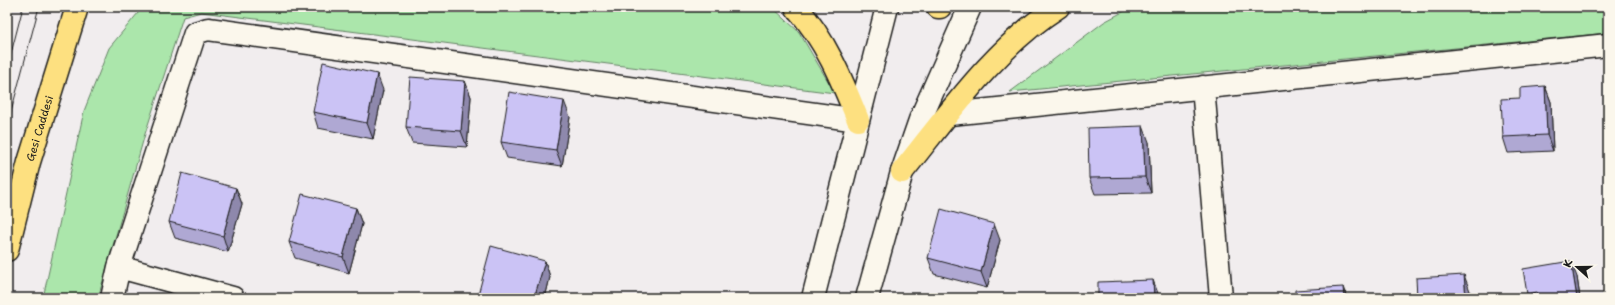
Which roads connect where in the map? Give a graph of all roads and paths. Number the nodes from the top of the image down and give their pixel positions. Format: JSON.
{"nodes":[{"id":1,"x":87,"y":7,"type":"edge"},
{"id":2,"x":796,"y":7,"type":"edge"},
{"id":3,"x":887,"y":7,"type":"edge"},
{"id":4,"x":970,"y":7,"type":"edge"},
{"id":5,"x":1058,"y":7,"type":"edge"},
{"id":6,"x":75,"y":15,"type":"edge"},
{"id":7,"x":1608,"y":45,"type":"edge"},
{"id":8,"x":1203,"y":88,"type":"junction"},
{"id":9,"x":950,"y":114,"type":"junction"},
{"id":10,"x":858,"y":120,"type":"junction"},
{"id":11,"x":902,"y":172,"type":"junction"},
{"id":12,"x":7,"y":250,"type":"edge"},
{"id":13,"x":119,"y":267,"type":"junction"},
{"id":14,"x":112,"y":298,"type":"edge"},
{"id":15,"x":233,"y":298,"type":"edge"},
{"id":16,"x":813,"y":298,"type":"edge"},
{"id":17,"x":867,"y":298,"type":"edge"},
{"id":18,"x":1222,"y":298,"type":"edge"}],
"edges":[{"from":1,"to":6,"type":"main road"},
{"from":2,"to":10,"type":"main road"},
{"from":3,"to":10,"type":"street"},
{"from":4,"to":11,"type":"street"},
{"from":5,"to":9,"type":"main road"},
{"from":6,"to":12,"type":"main road","name":"Gesi Caddesi"},
{"from":7,"to":8,"type":"street"},
{"from":8,"to":9,"type":"street"},
{"from":8,"to":18,"type":"street"},
{"from":9,"to":11,"type":"main road"},
{"from":10,"to":13,"type":"street"},
{"from":10,"to":16,"type":"street"},
{"from":11,"to":17,"type":"street"},
{"from":13,"to":14,"type":"street"},
{"from":13,"to":15,"type":"street"}]}
